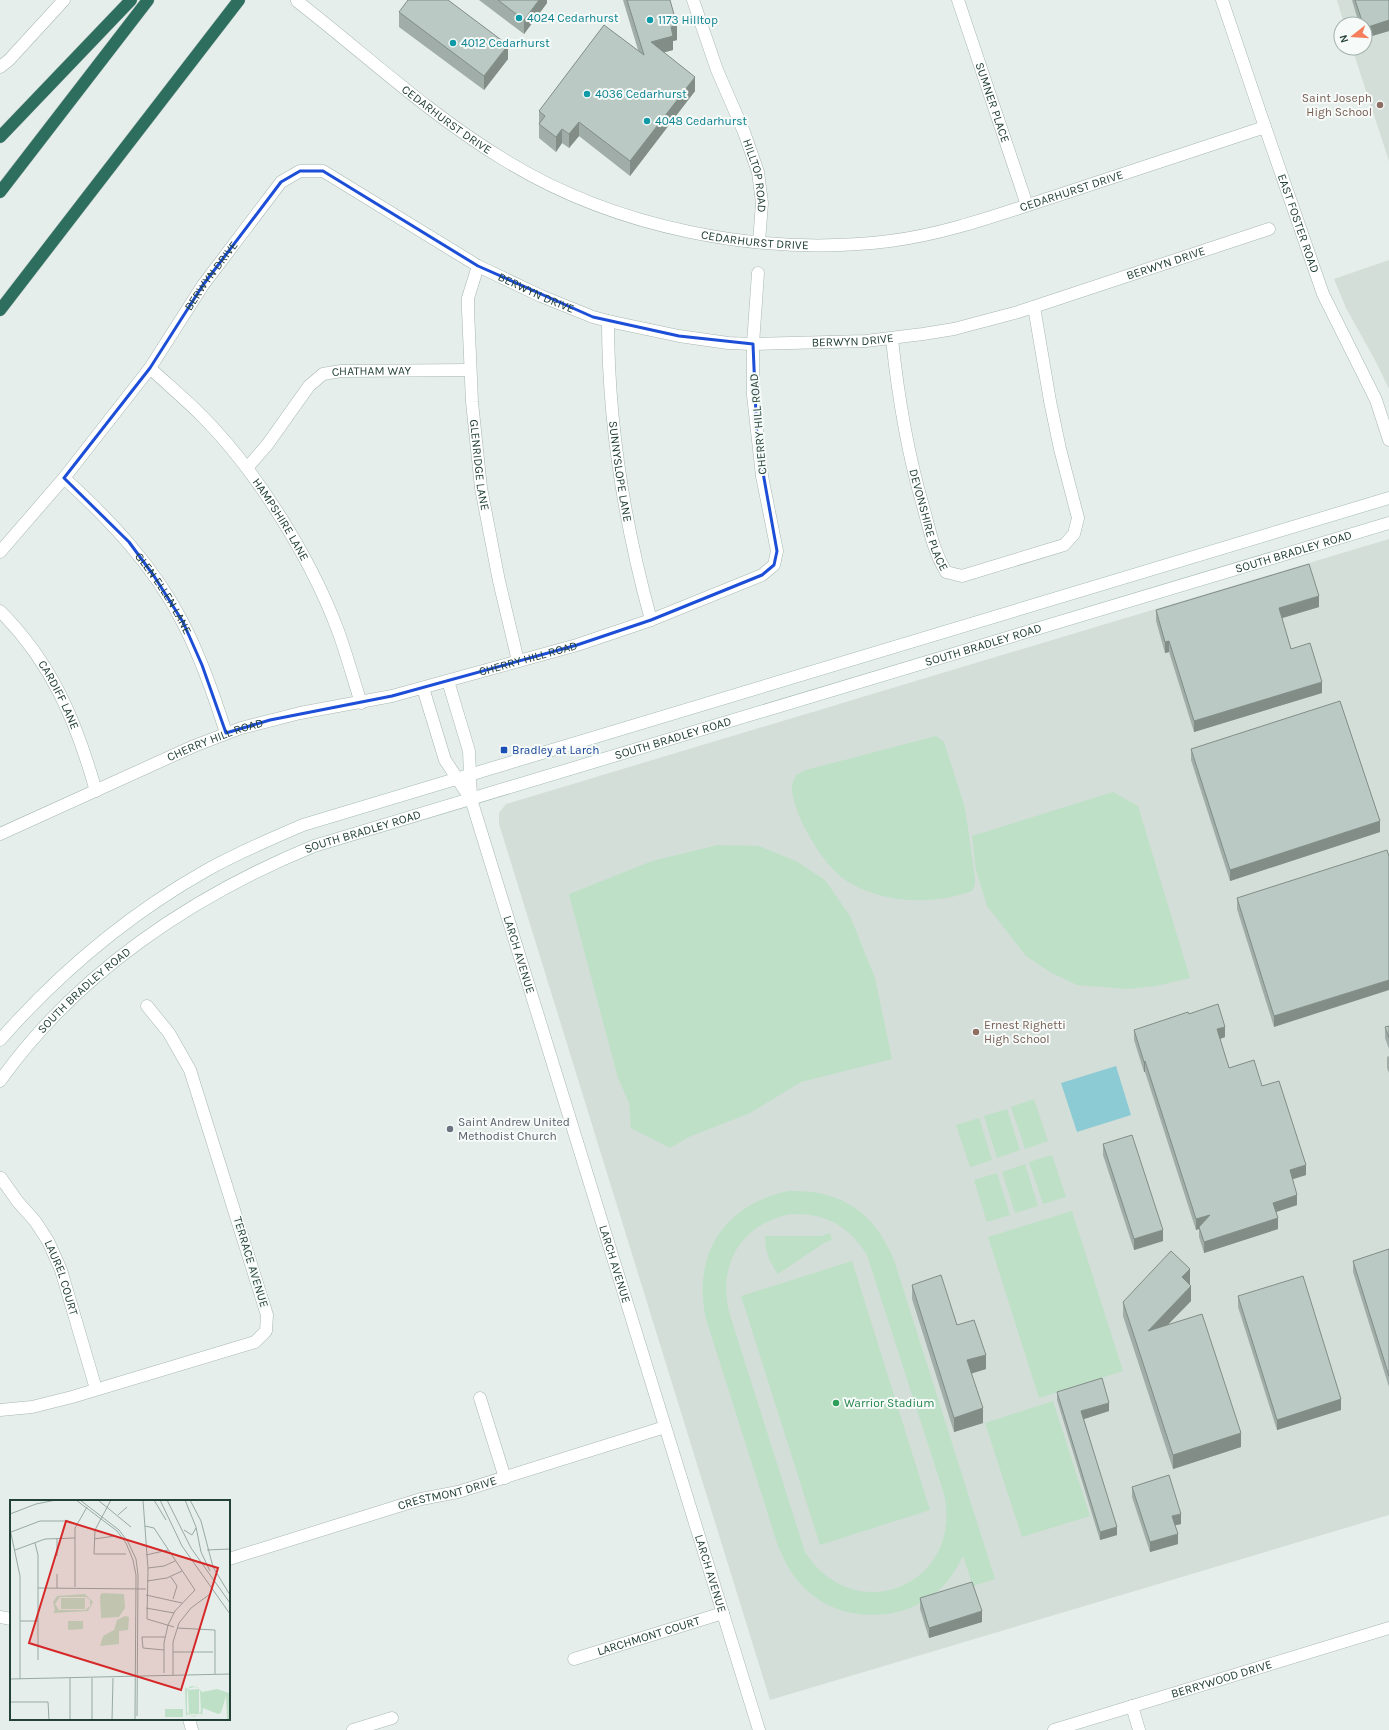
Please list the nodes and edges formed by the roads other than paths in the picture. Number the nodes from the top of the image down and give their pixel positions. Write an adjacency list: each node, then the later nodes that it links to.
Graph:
1 (64, 0): 9 (street)
2 (130, 0): 11 (highway)
3 (148, 0): 12 (highway)
4 (239, 0): 19 (highway)
5 (693, 0): 15 (street, HILLTOP ROAD)
6 (958, 0): 13 (street, SUMNER PLACE)
7 (1222, 0): 10 (street, EAST FOSTER ROAD)
8 (297, 1): 15 (street, CEDARHURST DRIVE)
9 (0, 67)
10 (1265, 127): 13 (street, CEDARHURST DRIVE); 25 (street, EAST FOSTER ROAD)
11 (0, 137)
12 (0, 192)
13 (1028, 205): 15 (street, CEDARHURST DRIVE)
14 (1269, 229): 18 (street, BERWYN DRIVE)
15 (759, 242)
16 (478, 266): 20 (street, BERWYN DRIVE); 23 (street, BERWYN DRIVE); 24 (street, GLENRIDGE LANE)
17 (758, 273): 22 (street, CHERRY HILL ROAD)
18 (1034, 307): 21 (street, BERWYN DRIVE); 21 (street, DEVONSHIRE PLACE)
19 (0, 310)
20 (608, 321): 22 (street, BERWYN DRIVE); 32 (street, SUNNYSLOPE LANE)
21 (892, 338): 22 (street, BERWYN DRIVE)
22 (753, 344): 32 (street, CHERRY HILL ROAD)
23 (150, 368): 26 (street, HAMPSHIRE LANE); 27 (street, BERWYN DRIVE)
24 (470, 370): 26 (street, CHATHAM WAY); 33 (street, GLENRIDGE LANE)
25 (1389, 440)
26 (247, 468): 36 (street, HAMPSHIRE LANE)
27 (64, 478): 30 (street, BERWYN DRIVE); 37 (street, GLEN ELLEN LANE)
28 (1389, 498): 38 (street, SOUTH BRADLEY ROAD)
29 (1389, 523): 41 (street, SOUTH BRADLEY ROAD)
30 (0, 552)
31 (0, 611): 40 (street, CARDIFF LANE)
32 (651, 620): 33 (street, CHERRY HILL ROAD)
33 (518, 661): 34 (street, CHERRY HILL ROAD)
34 (448, 681): 35 (street, CHERRY HILL ROAD); 38 (street)
35 (423, 688): 36 (street, CHERRY HILL ROAD); 39 (street)
36 (361, 703): 37 (street, CHERRY HILL ROAD)
37 (226, 733): 40 (street, CHERRY HILL ROAD)
38 (470, 775): 39 (street, SOUTH BRADLEY ROAD); 41 (street)
39 (458, 779): 41 (street); 44 (street, SOUTH BRADLEY ROAD)
40 (96, 791): 42 (street, CHERRY HILL ROAD)
41 (471, 799): 45 (street, SOUTH BRADLEY ROAD); 50 (street, LARCH AVENUE)
42 (0, 834)
43 (147, 1006): 47 (street, TERRACE AVENUE)
44 (0, 1040)
45 (0, 1081)
46 (1, 1178): 47 (street, LAUREL COURT)
47 (96, 1389): 49 (street, TERRACE AVENUE)
48 (480, 1398): 51 (street)
49 (0, 1410)
50 (665, 1427): 51 (street, CRESTMONT DRIVE); 53 (street, LARCH AVENUE)
51 (505, 1478): 52 (street, CRESTMONT DRIVE)
52 (230, 1559)
53 (723, 1613): 57 (street, LARCHMONT COURT); 63 (street, LARCH AVENUE)
54 (0, 1617): 55 (street)
55 (10, 1619)
56 (1389, 1628): 58 (street, BERRYWOOD DRIVE)
57 (574, 1659)
58 (1132, 1706): 64 (street, BERRYWOOD DRIVE); 65 (street)
59 (392, 1718): 62 (street)
60 (189, 1720): 61 (street)
61 (192, 1730)
62 (354, 1730)
63 (759, 1730)
64 (1054, 1730)
65 (1139, 1730)

